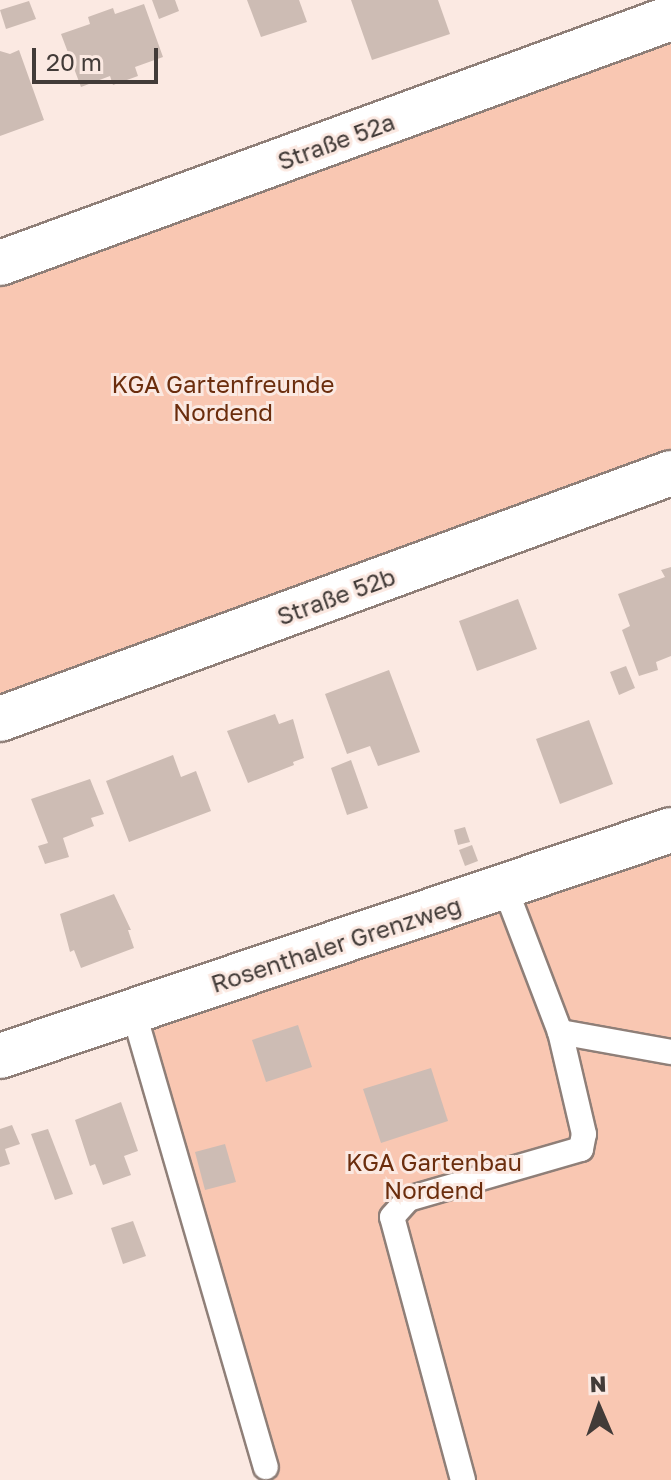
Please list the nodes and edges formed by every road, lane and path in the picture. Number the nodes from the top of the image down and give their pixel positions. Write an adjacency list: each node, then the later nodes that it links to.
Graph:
1 (671, 18): 2 (street, Straße 52a)
2 (0, 263)
3 (671, 473): 4 (street, Straße 52b)
4 (0, 719)
5 (671, 830): 6 (street, Rosenthaler Grenzweg)
6 (505, 888): 7 (street, Rosenthaler Grenzweg); 8 (lane)
7 (133, 1010): 10 (street, Rosenthaler Grenzweg); 11 (lane)
8 (560, 1032): 9 (lane); 12 (lane)
9 (671, 1052)
10 (0, 1056)
11 (266, 1467)
12 (463, 1480)

